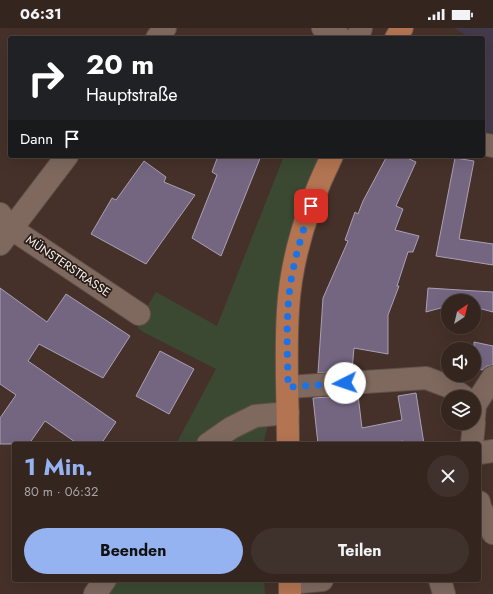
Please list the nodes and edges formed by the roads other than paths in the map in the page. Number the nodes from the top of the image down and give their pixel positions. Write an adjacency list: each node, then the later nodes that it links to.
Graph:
1 (165, 28): 3 (street)
2 (323, 28): 4 (street)
3 (159, 36)
4 (337, 36)
5 (65, 158): 7 (street)
6 (331, 158): 10 (main road)
7 (4, 229): 8 (street, MÜNSTERSTRASSE)
8 (139, 314)
9 (493, 377): 12 (street)
10 (288, 387): 11 (street); 13 (main road)
11 (453, 390)
12 (481, 395)
13 (288, 413): 15 (street); 16 (main road)
14 (472, 430): 17 (street)
15 (211, 442)
16 (288, 442)
17 (472, 442)
18 (493, 451): 19 (street)
19 (481, 454)
20 (481, 510): 21 (street)
21 (493, 533)
22 (104, 582): 26 (street)
23 (311, 582): 25 (street)
24 (441, 582): 27 (street)
25 (290, 586)
26 (95, 594)
27 (444, 594)

